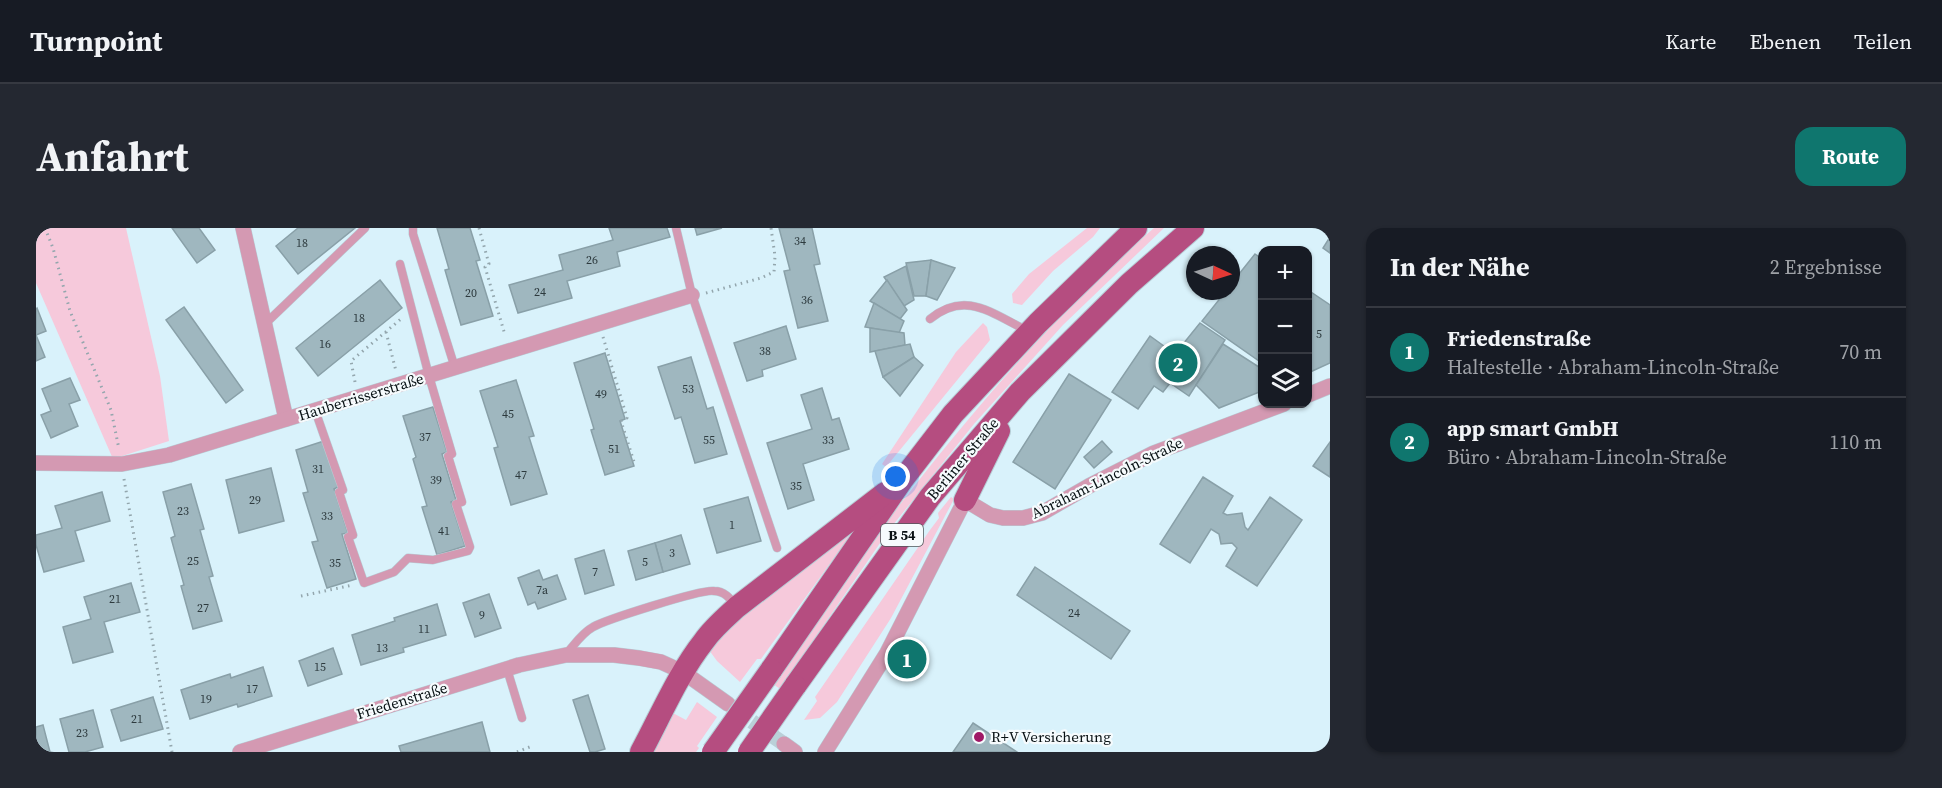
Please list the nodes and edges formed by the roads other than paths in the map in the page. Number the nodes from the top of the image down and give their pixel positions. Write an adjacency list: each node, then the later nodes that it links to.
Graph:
1 (243, 228): 12 (street)
2 (365, 228): 12 (lane)
3 (413, 228): 14 (lane)
4 (676, 228): 10 (lane)
5 (1116, 228): 8 (street)
6 (1136, 228): 8 (main road, B 54)
7 (1193, 228): 17 (main road, Berliner Straße / B 54)
8 (1111, 250): 13 (main road, B 54)
9 (400, 264): 15 (lane)
10 (692, 295): 14 (street, Hauberrisserstraße); 25 (lane)
11 (930, 319): 13 (lane)
12 (264, 324): 21 (street)
13 (1030, 332): 23 (main road, B 54)
14 (454, 368): 15 (street, Hauberrisserstraße)
15 (429, 376): 20 (street, Hauberrisserstraße); 20 (lane)
16 (1330, 386): 18 (street)
17 (1020, 392): 24 (main road); 35 (main road, Berliner Straße / B 54, bridge)
18 (1312, 393)
19 (1273, 408): 24 (street, Abraham-Lincoln-Straße)
20 (315, 410): 21 (street, Hauberrisserstraße)
21 (286, 419): 22 (street, Hauberrisserstraße)
22 (36, 463)
23 (903, 479): 26 (main road); 34 (main road, B 54, bridge)
24 (965, 500): 36 (street)
25 (777, 548)
26 (737, 607): 27 (lane); 29 (main road)
27 (566, 655): 28 (street, Friedenstraße); 29 (street, Friedenstraße)
28 (507, 669): 31 (lane); 32 (street, Friedenstraße)
29 (683, 672): 30 (street, Friedenstraße); 33 (main road)
30 (728, 704)
31 (522, 718)
32 (240, 752)
33 (641, 752)
34 (713, 752)
35 (749, 752)
36 (825, 752)

